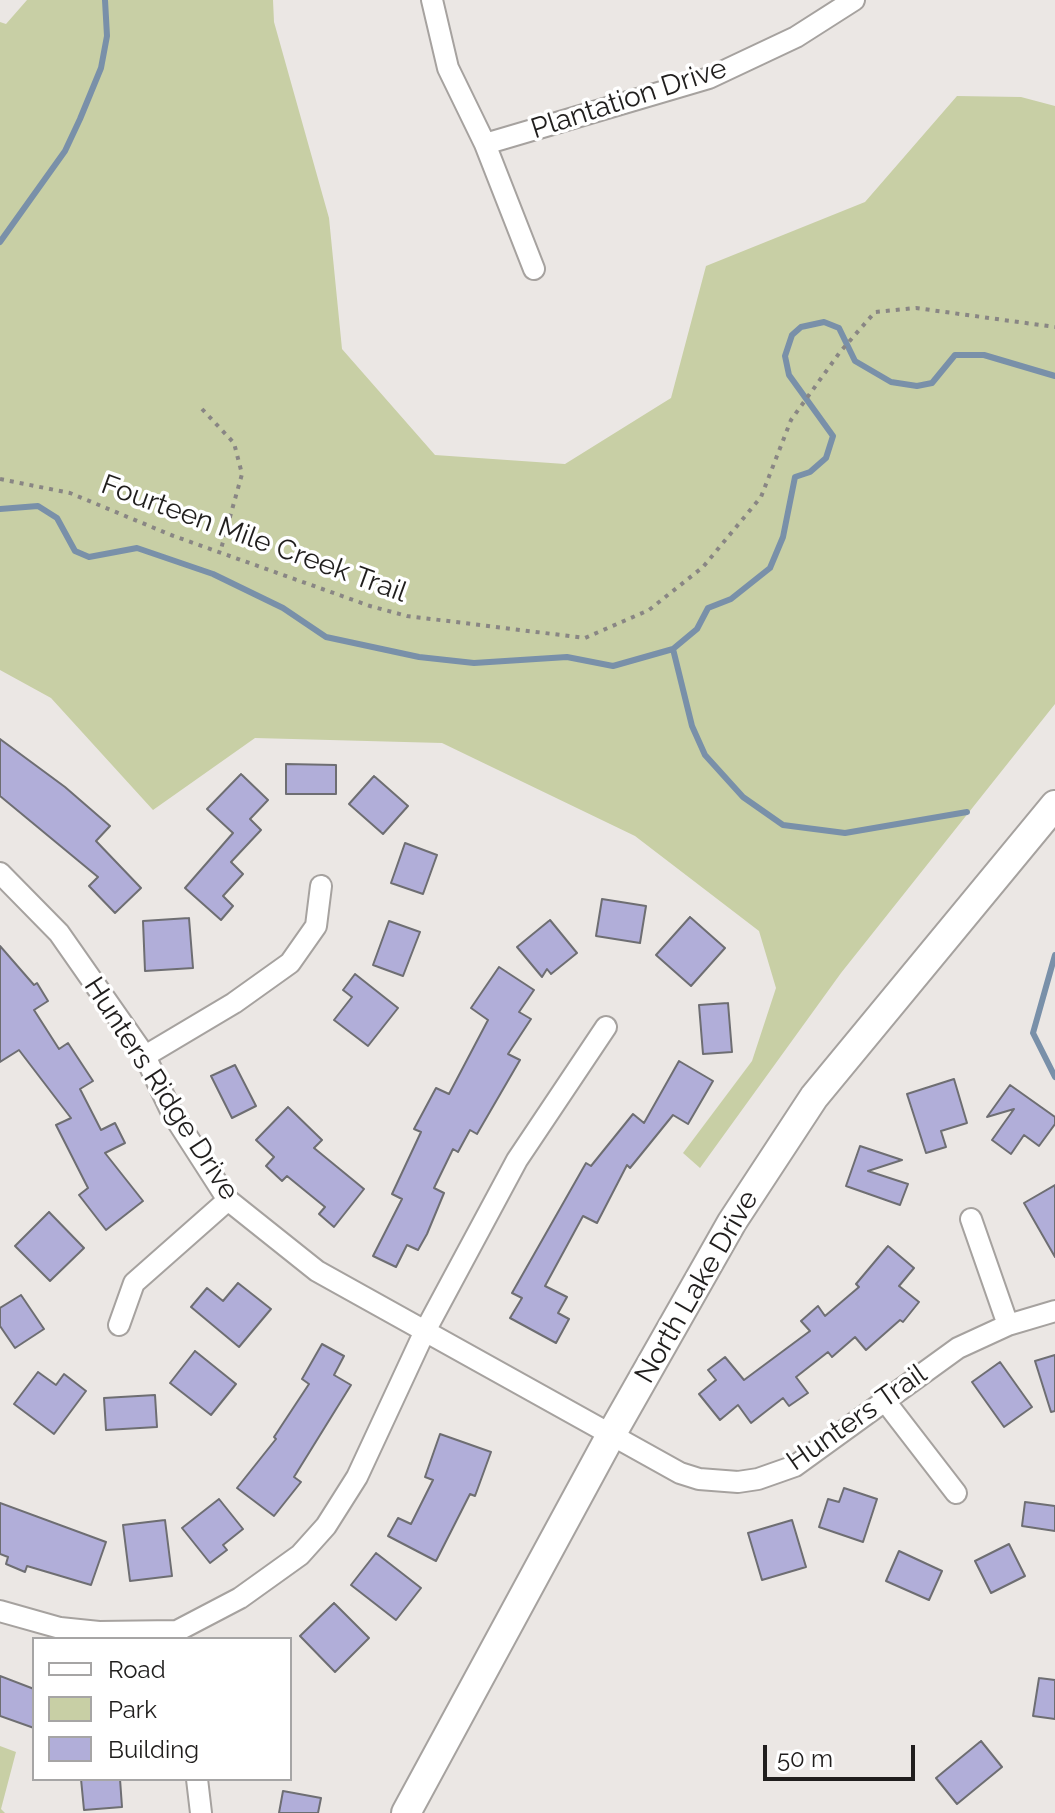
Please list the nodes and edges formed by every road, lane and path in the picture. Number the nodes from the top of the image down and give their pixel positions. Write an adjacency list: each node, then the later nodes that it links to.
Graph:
1 (432, 0): 3 (street)
2 (854, 0): 3 (street, Plantation Drive)
3 (485, 144): 4 (street)
4 (534, 269)
5 (1055, 327): 8 (path, Fourteen Mile Creek Trail)
6 (202, 409): 8 (path)
7 (0, 479): 8 (path, Fourteen Mile Creek Trail)
8 (221, 549)
9 (1055, 805): 21 (main road, North Lake Drive)
10 (0, 873): 13 (street, Hunters Ridge Drive)
11 (321, 886): 13 (street)
12 (606, 1027): 19 (street)
13 (145, 1056): 14 (street, Hunters Ridge Drive)
14 (228, 1200): 17 (street); 19 (street, Hunters Ridge Drive)
15 (971, 1219): 18 (street)
16 (1055, 1311): 18 (street, Hunters Trail)
17 (119, 1325)
18 (1008, 1325): 20 (street, Hunters Trail)
19 (424, 1333): 21 (street, Hunters Ridge Drive); 24 (street)
20 (885, 1401): 21 (street, Hunters Trail); 22 (street)
21 (611, 1435): 27 (main road, North Lake Drive)
22 (956, 1493)
23 (0, 1611): 24 (street)
24 (178, 1635)
25 (197, 1781): 26 (street)
26 (201, 1813)
27 (406, 1813)

